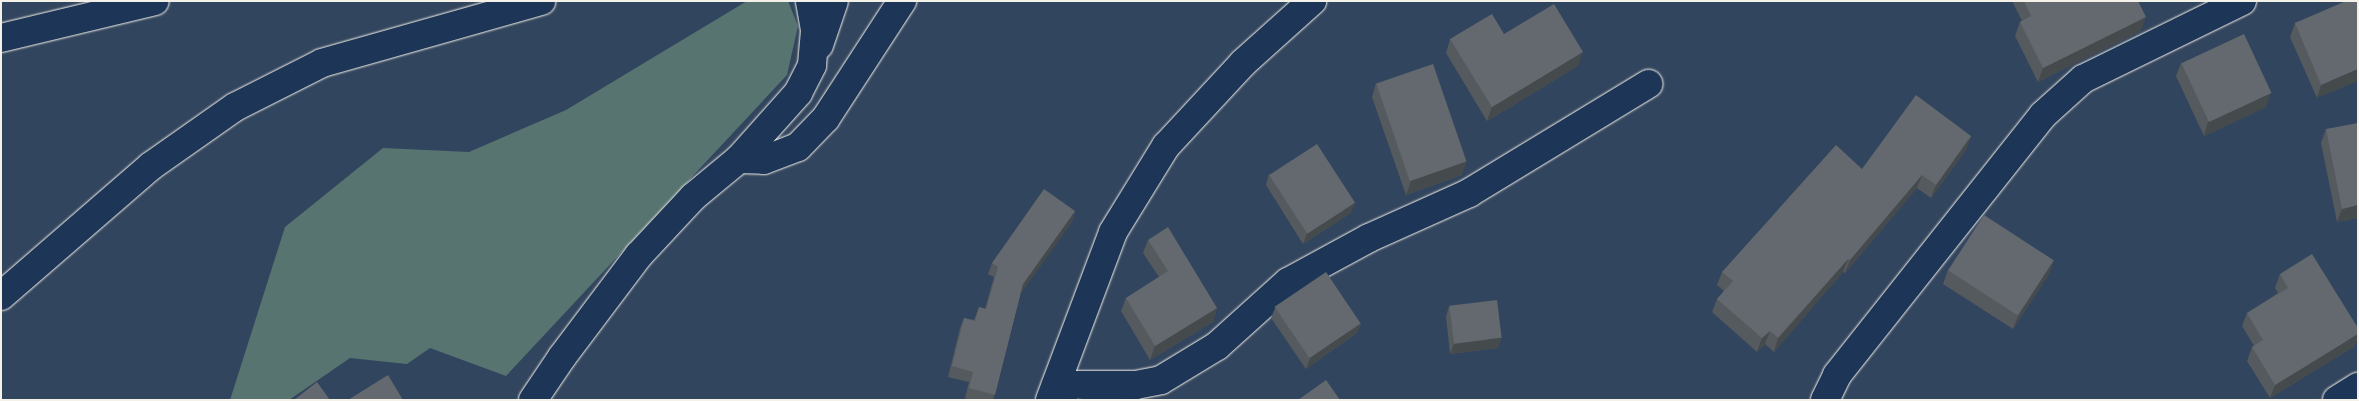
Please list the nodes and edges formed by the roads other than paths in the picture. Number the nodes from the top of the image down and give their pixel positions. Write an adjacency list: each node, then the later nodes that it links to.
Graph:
1 (155, 1): 8 (street)
2 (542, 1): 12 (street)
3 (810, 1): 9 (street)
4 (834, 1): 9 (street)
5 (902, 1): 11 (street)
6 (1312, 1): 14 (street)
7 (2242, 1): 16 (street)
8 (1, 38)
9 (812, 65): 11 (street)
10 (1648, 84): 14 (street)
11 (739, 159): 15 (street)
12 (1, 296)
13 (2358, 387): 17 (street)
14 (1053, 392)
15 (533, 400)
16 (1825, 400)
17 (2337, 400)

